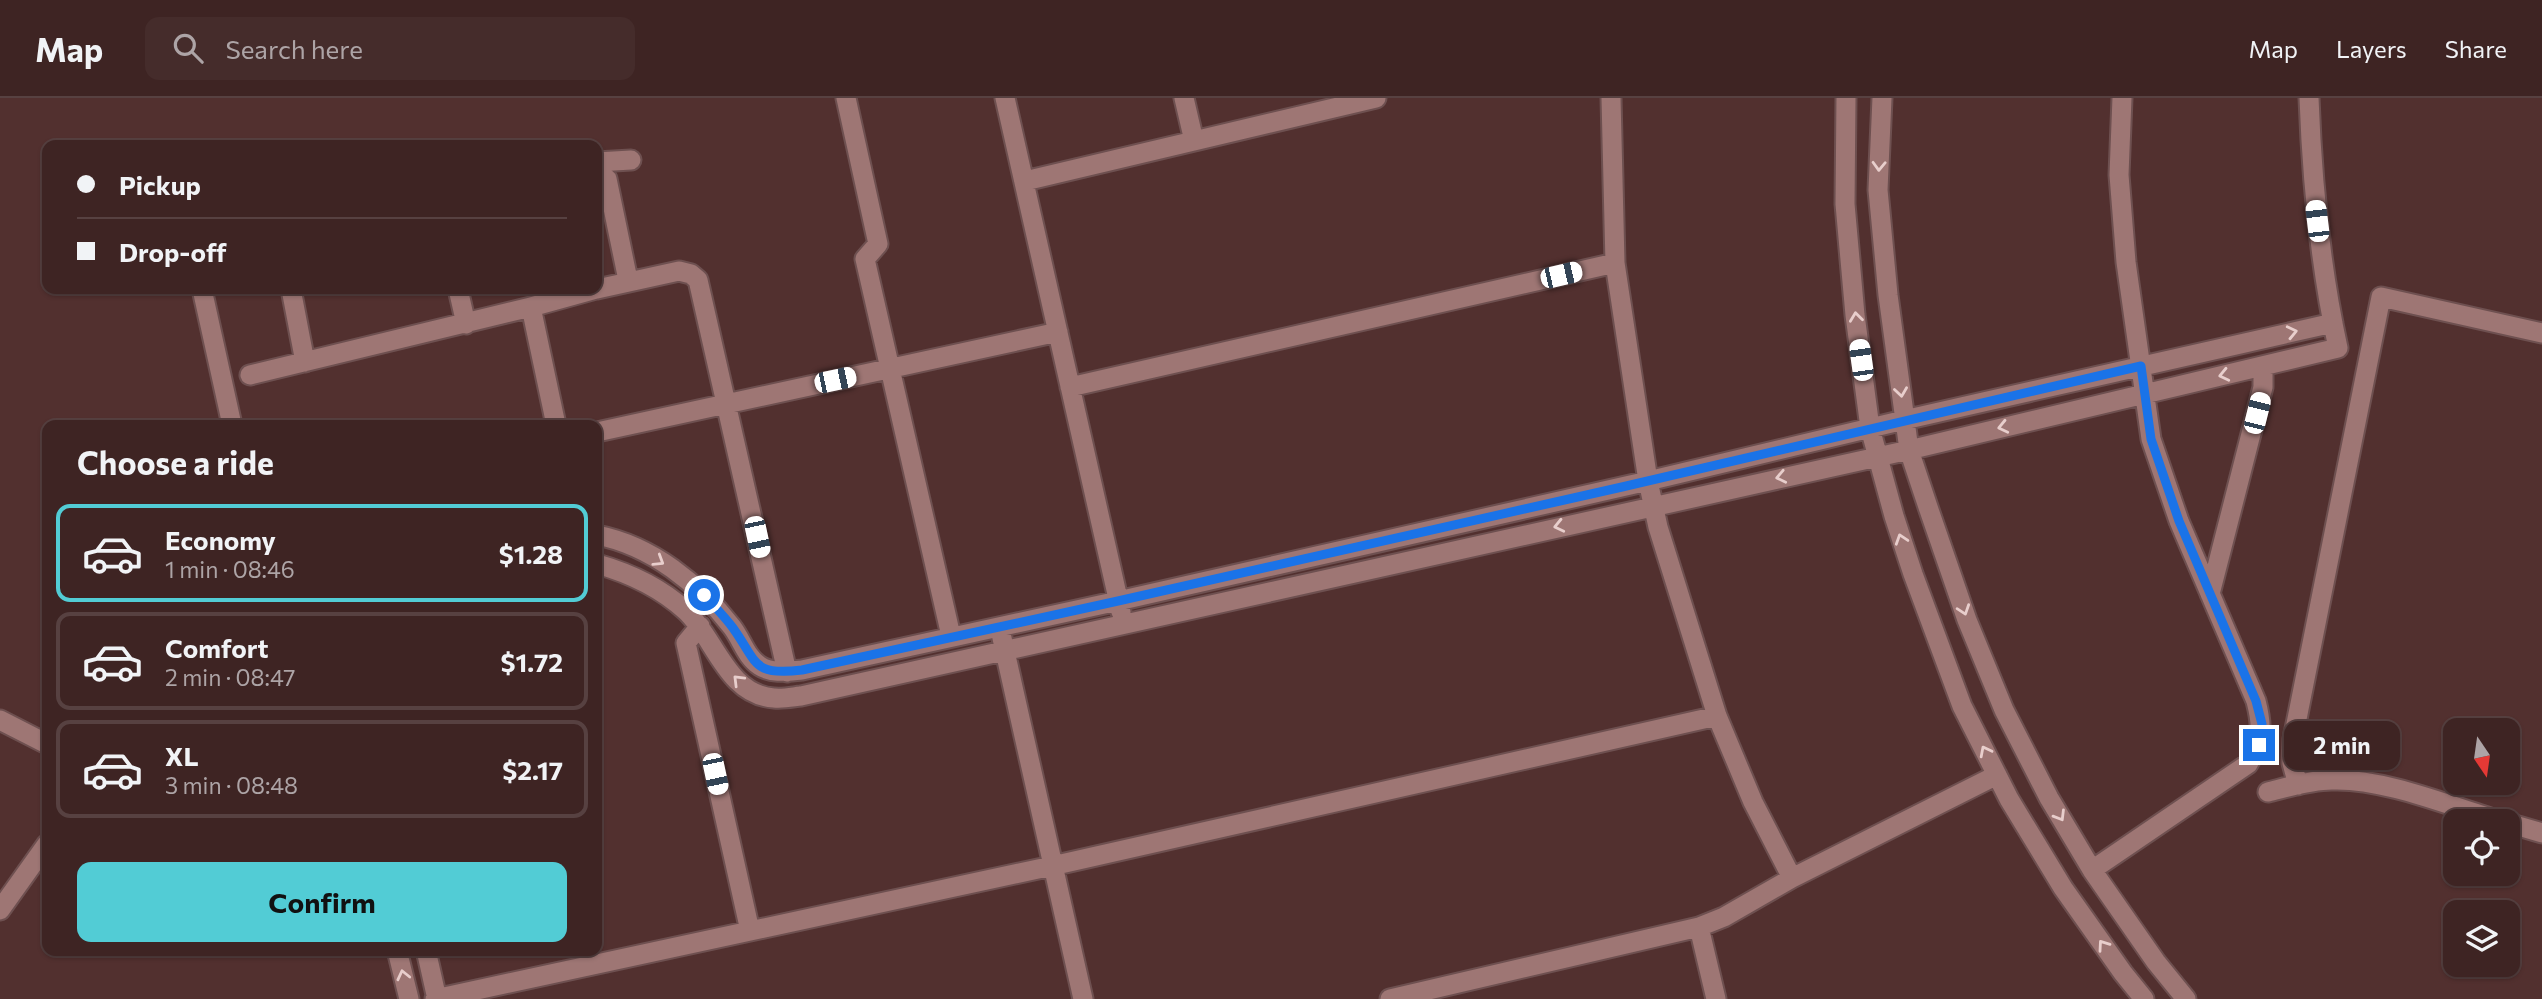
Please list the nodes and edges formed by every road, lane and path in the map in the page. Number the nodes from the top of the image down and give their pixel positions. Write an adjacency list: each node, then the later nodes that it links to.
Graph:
1 (846, 98): 29 (street)
2 (1005, 98): 13 (street)
3 (1184, 98): 10 (street)
4 (1376, 98): 10 (street)
5 (1611, 98): 14 (street)
6 (1846, 98): 37 (street, one-way to 6)
7 (1882, 98): 36 (street, one-way to 36)
8 (2122, 98): 27 (street)
9 (2309, 98): 22 (street)
10 (1194, 141): 13 (street)
11 (631, 160): 12 (street)
12 (602, 171): 15 (street)
13 (1025, 181): 24 (street)
14 (1615, 263): 31 (street); 41 (street)
15 (628, 280): 16 (street); 33 (street)
16 (602, 287)
17 (203, 294): 34 (street)
18 (291, 294): 26 (street)
19 (459, 294): 23 (street)
20 (578, 294): 21 (street)
21 (531, 307): 23 (street); 35 (street)
22 (2333, 323): 27 (street, one-way to 22); 28 (street)
23 (466, 324): 26 (street)
24 (1058, 332): 29 (street); 31 (street)
25 (2542, 333): 57 (street)
26 (305, 362): 30 (street)
27 (2141, 366): 32 (street); 36 (street)
28 (2263, 366): 32 (street, one-way to 32); 45 (street)
29 (890, 368): 33 (street); 50 (street)
30 (250, 376)
31 (1070, 387): 46 (street)
32 (2144, 394): 39 (street, one-way to 39); 45 (street)
33 (727, 403): 38 (street); 52 (street)
34 (231, 420)
35 (555, 420)
36 (1904, 420): 37 (street); 39 (street)
37 (1870, 428): 40 (street); 41 (street)
38 (602, 431)
39 (1909, 450): 40 (street); 64 (street, one-way to 64)
40 (1877, 456): 42 (street, one-way to 42); 56 (street, one-way to 40)
41 (1648, 481): 42 (street); 46 (street)
42 (1654, 505): 47 (street, one-way to 47); 53 (street)
43 (602, 536): 52 (street, one-way to 52)
44 (602, 566): 48 (street)
45 (2210, 594): 64 (street)
46 (1118, 601): 47 (street); 49 (street)
47 (1125, 624): 51 (street)
48 (700, 626): 51 (street, one-way to 48); 68 (street)
49 (1000, 626): 50 (street); 51 (street)
50 (951, 636): 52 (street)
51 (1005, 650): 63 (street)
52 (787, 672)
53 (1717, 716): 63 (street); 65 (street)
54 (0, 720): 55 (street)
55 (42, 741)
56 (1997, 775): 65 (street); 76 (street, one-way to 56)
57 (2298, 785): 58 (street); 59 (street)
58 (2268, 792)
59 (2460, 809)
60 (2520, 827): 61 (street)
61 (2542, 833)
62 (42, 851): 66 (street)
63 (1052, 866): 68 (street); 73 (street)
64 (2092, 870): 77 (street)
65 (1792, 878): 67 (street)
66 (0, 910)
67 (1699, 926): 74 (street); 75 (street)
68 (750, 931): 72 (street)
69 (398, 956): 71 (street, one-way to 69)
70 (427, 956): 72 (street)
71 (409, 999)
72 (436, 999)
73 (1083, 999)
74 (1390, 999)
75 (1716, 999)
76 (2144, 999)
77 (2186, 999)

